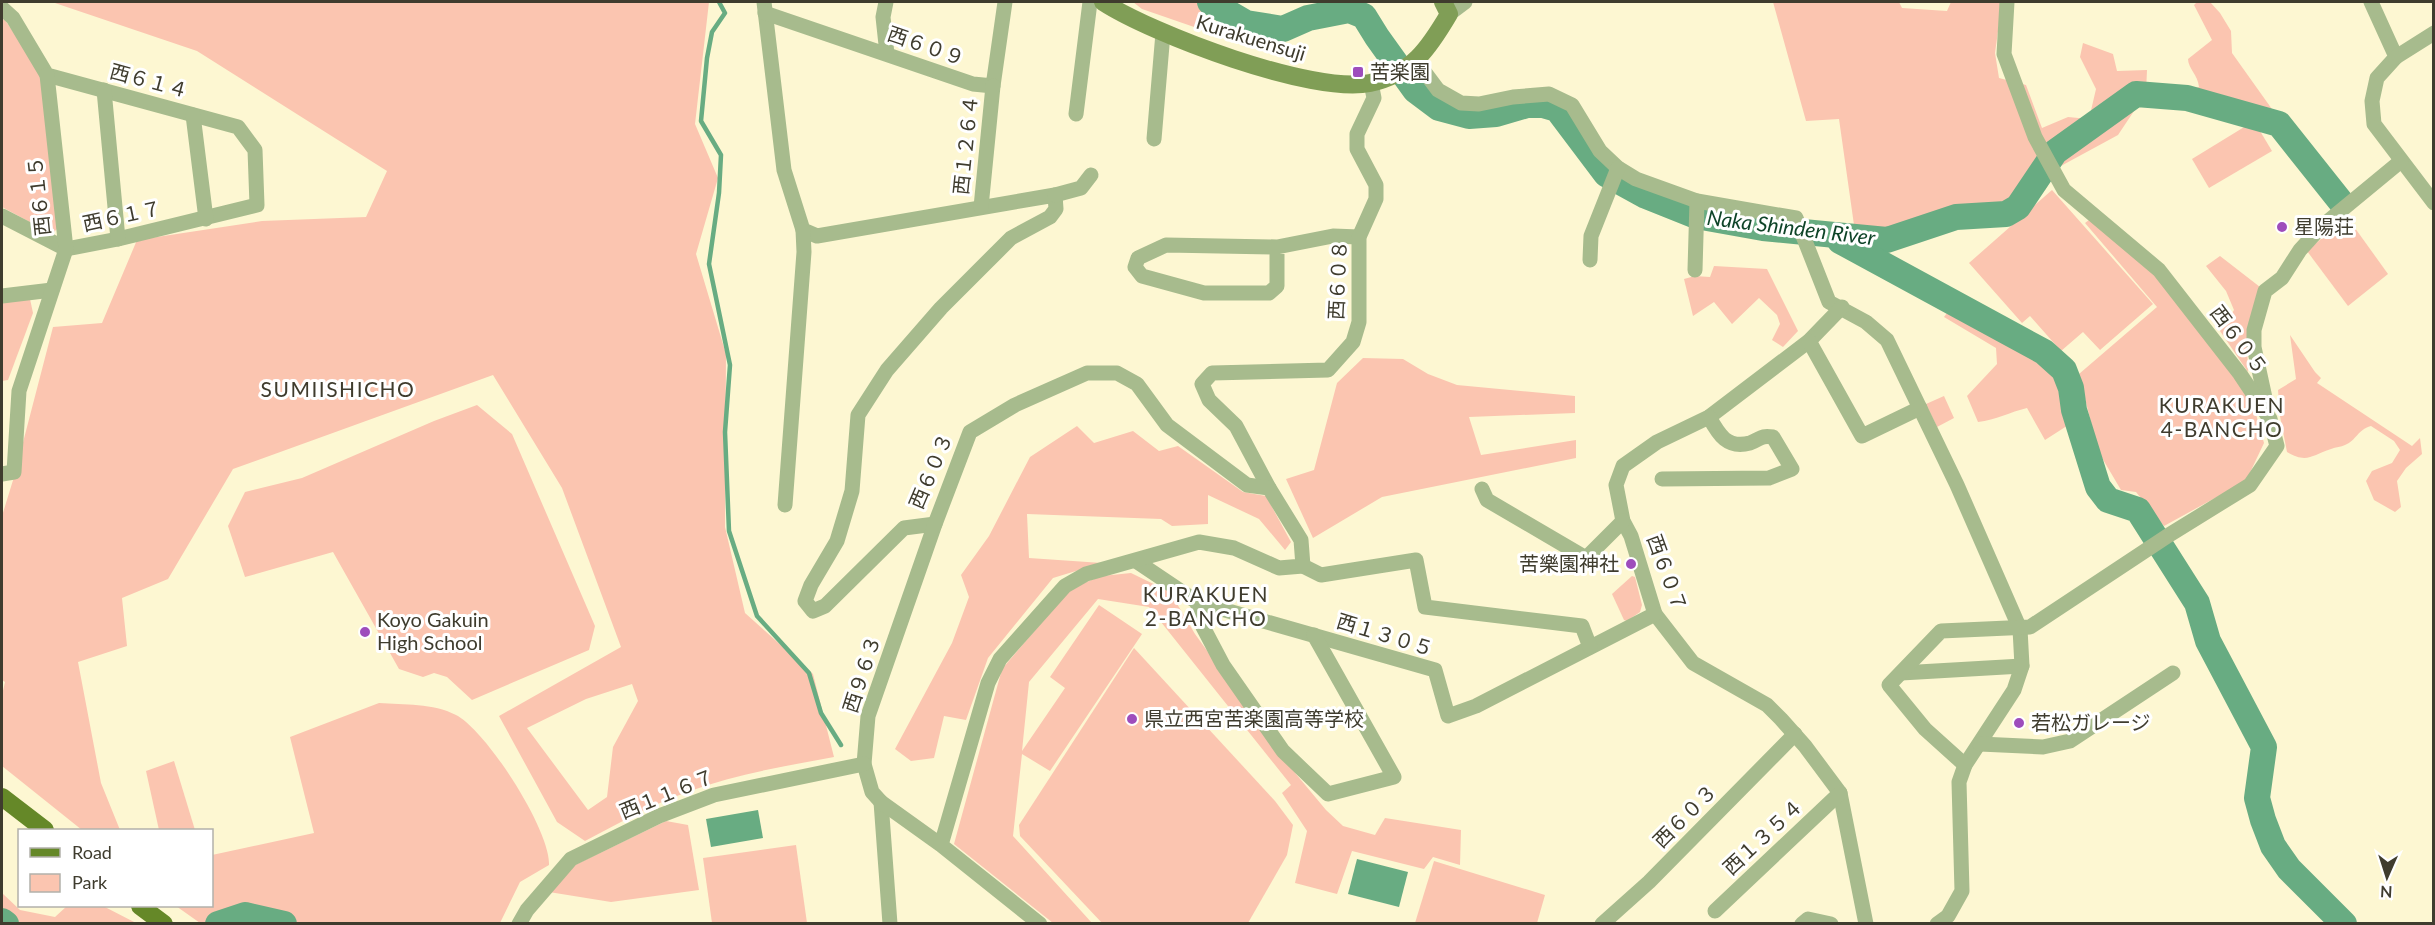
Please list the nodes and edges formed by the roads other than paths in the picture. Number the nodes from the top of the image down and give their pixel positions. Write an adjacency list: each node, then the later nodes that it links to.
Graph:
1 (886, 2): 13 (street)
2 (1005, 2): 18 (street)
3 (1090, 2): 20 (street)
4 (1103, 2): 11 (street, Kurakuensuji)
5 (1466, 2): 9 (street)
6 (2007, 2): 46 (street, 西６０５)
7 (2371, 2): 14 (street)
8 (764, 7): 13 (street, 西６０９); 33 (street)
9 (1446, 8): 15 (street)
10 (2, 9): 16 (street)
11 (1163, 33): 17 (street, Kurakuensuji); 22 (street)
12 (2433, 33): 14 (street)
13 (887, 54): 18 (street, 西６０９)
14 (2396, 57): 23 (street)
15 (1406, 67): 17 (street, Kurakuensuji); 25 (street)
16 (47, 75): 19 (street, 西６１４); 37 (street, 西６１５)
17 (1371, 83): 34 (street, 西６０８)
18 (993, 86): 29 (street, 西１２６４)
19 (104, 90): 21 (street, 西６１４); 35 (street)
20 (1076, 114)
21 (193, 115): 28 (street, 西６１４); 32 (street)
22 (1154, 139)
23 (2401, 161): 27 (street); 46 (street)
24 (1091, 175): 26 (street)
25 (1615, 176): 30 (street); 38 (street)
26 (1054, 195): 29 (street); 53 (street, 西６０３)
27 (2433, 203)
28 (257, 206): 32 (street, 西６１７)
29 (981, 207): 33 (street)
30 (1696, 210): 39 (street); 42 (street)
31 (2, 216): 37 (street, 西６１７)
32 (206, 219): 35 (street, 西６１７)
33 (803, 230): 51 (street)
34 (1359, 237): 36 (street); 49 (street, 西６０８)
35 (118, 239): 37 (street, 西６１７)
36 (1277, 247): 36 (street)
37 (66, 249): 40 (street, 西６１５)
38 (1590, 260)
39 (1695, 270)
40 (52, 290): 41 (street); 47 (street, 西６１５)
41 (2, 296)
42 (1842, 307): 43 (street, 西６０７); 44 (street)
43 (1809, 341): 44 (street); 45 (street, 西６０７)
44 (1920, 408): 58 (street)
45 (1709, 417): 48 (street); 52 (street, 西６０７)
46 (2270, 419): 58 (street, 西６０５)
47 (2, 474)
48 (1662, 479)
49 (1269, 488): 53 (street, 西６０３); 55 (street)
50 (1482, 489): 52 (street)
51 (785, 505)
52 (1623, 521): 57 (street, 西６０７)
53 (935, 524): 66 (street, 西９６３)
54 (1136, 561): 55 (street); 56 (street, 西１３０５); 72 (street)
55 (1304, 566): 60 (street)
56 (1197, 602): 59 (street, 西１３０５); 59 (street)
57 (1655, 614): 60 (street, 西１３０５); 64 (street, 西６０７)
58 (2020, 628): 61 (street); 63 (street)
59 (1314, 635): 60 (street, 西１３０５)
60 (1590, 647)
61 (2022, 666): 63 (street); 65 (street)
62 (2173, 673): 65 (street)
63 (1901, 674): 67 (street)
64 (1794, 734): 68 (street, 西６０７); 79 (street, 西６０３)
65 (1980, 744): 67 (street)
66 (864, 764): 70 (street, 西９６３); 76 (street, 西１１６７)
67 (1965, 765): 83 (street)
68 (1840, 793): 74 (street, 西１３５４); 82 (street, 西６０７)
69 (2, 796): 71 (main road)
70 (881, 802): 72 (street, 西９６３); 77 (street)
71 (43, 829)
72 (940, 845): 78 (street)
73 (142, 907): 75 (main road)
74 (1715, 911)
75 (164, 924)
76 (519, 924)
77 (890, 924)
78 (1040, 924)
79 (1602, 924)
80 (1802, 924): 81 (street)
81 (1831, 924)
82 (1866, 924)
83 (1937, 924)

